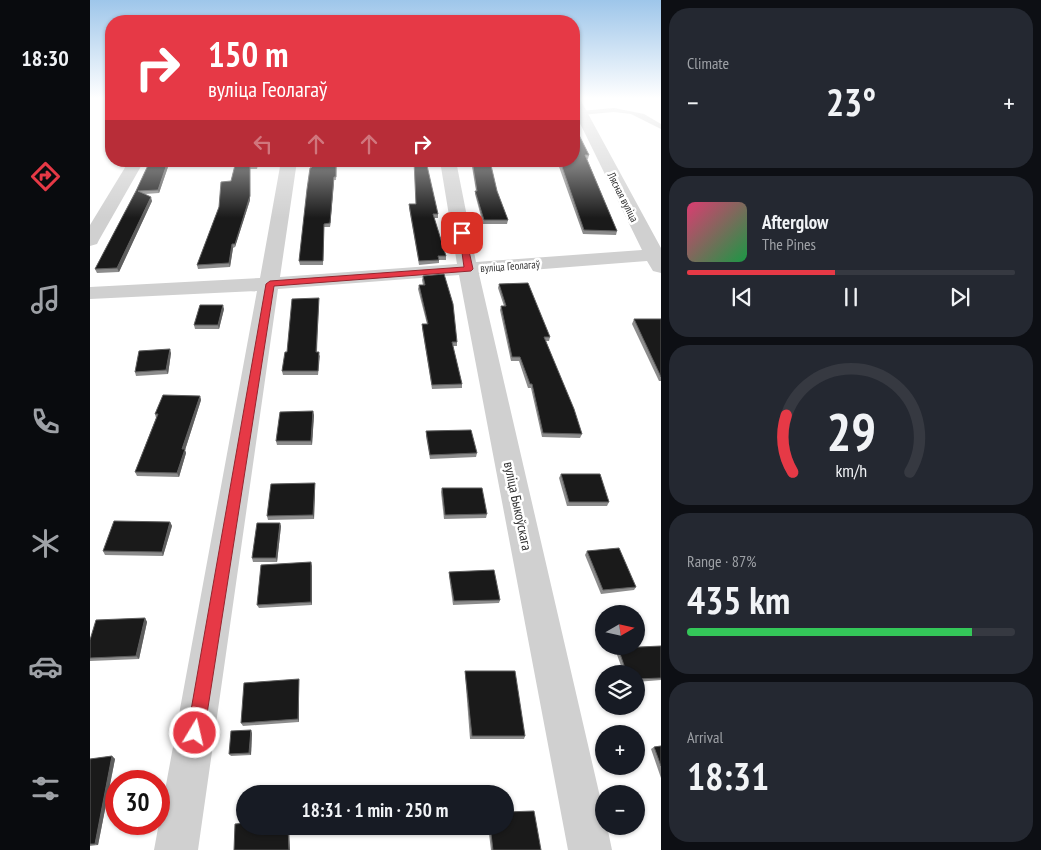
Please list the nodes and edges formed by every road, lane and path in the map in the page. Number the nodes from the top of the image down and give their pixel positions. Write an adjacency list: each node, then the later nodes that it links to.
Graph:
1 (595, 139): 6 (street, Лясная вуліца)
2 (133, 167): 5 (street)
3 (288, 167): 8 (street)
4 (449, 167): 7 (street, вуліца Быкоўскага)
5 (90, 240)
6 (658, 259): 7 (street, вуліца Геолагаў)
7 (468, 269): 8 (street, вуліца Геолагаў); 11 (street, вуліца Быкоўскага)
8 (270, 284): 9 (street, вуліца Геолагаў); 10 (street)
9 (90, 293)
10 (176, 850)
11 (590, 850)

